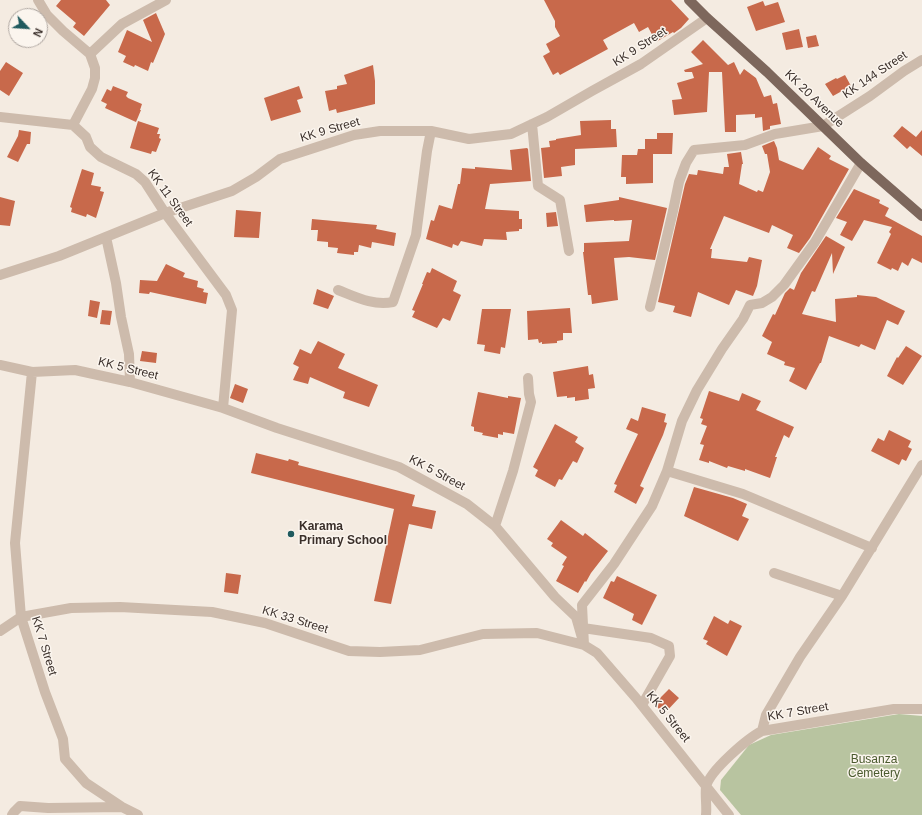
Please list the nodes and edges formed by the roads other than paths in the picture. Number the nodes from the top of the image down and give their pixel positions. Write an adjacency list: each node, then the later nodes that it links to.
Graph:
1 (38, 0): 5 (street)
2 (166, 0): 5 (street)
3 (689, 0): 4 (main road, KK 20 Avenue)
4 (706, 18): 8 (street, KK 9 Street); 10 (main road, KK 20 Avenue)
5 (90, 54): 9 (street)
6 (922, 60): 10 (street, KK 144 Street)
7 (0, 117): 9 (street)
8 (532, 124): 11 (street, KK 9 Street); 16 (street)
9 (73, 126): 13 (street, KK 11 Street)
10 (823, 126): 12 (main road, KK 20 Avenue); 19 (street)
11 (431, 132): 13 (street, KK 9 Street); 18 (street)
12 (861, 163): 14 (main road, KK 20 Avenue); 26 (street)
13 (165, 213): 15 (street, KK 9 Street); 24 (street, KK 11 Street)
14 (922, 216)
15 (106, 237): 17 (street, KK 9 Street); 23 (street)
16 (568, 251)
17 (0, 275)
18 (338, 290)
19 (650, 307)
20 (0, 365): 21 (street, KK 5 Street)
21 (32, 372): 23 (street, KK 5 Street); 31 (street, KK 7 Street)
22 (528, 378): 27 (street)
23 (130, 382): 24 (street, KK 5 Street)
24 (223, 408): 27 (street, KK 5 Street)
25 (922, 465): 28 (street)
26 (666, 471): 28 (street); 32 (street)
27 (495, 526): 34 (street, KK 5 Street)
28 (872, 548): 30 (street)
29 (774, 573): 30 (street)
30 (842, 596): 37 (street)
31 (21, 617): 33 (street, KK 33 Street); 34 (street, KK 33 Street); 39 (street, KK 7 Street)
32 (583, 628): 34 (street); 35 (street)
33 (0, 631)
34 (584, 644): 35 (street, KK 5 Street)
35 (642, 705): 38 (street, KK 5 Street)
36 (922, 709): 37 (street, KK 7 Street)
37 (762, 731): 38 (street, KK 7 Street)
38 (706, 786): 42 (street); 43 (street, KK 5 Street)
39 (122, 807): 40 (street); 41 (street, KK 7 Street)
40 (12, 815)
41 (138, 815)
42 (706, 815)
43 (729, 815)

